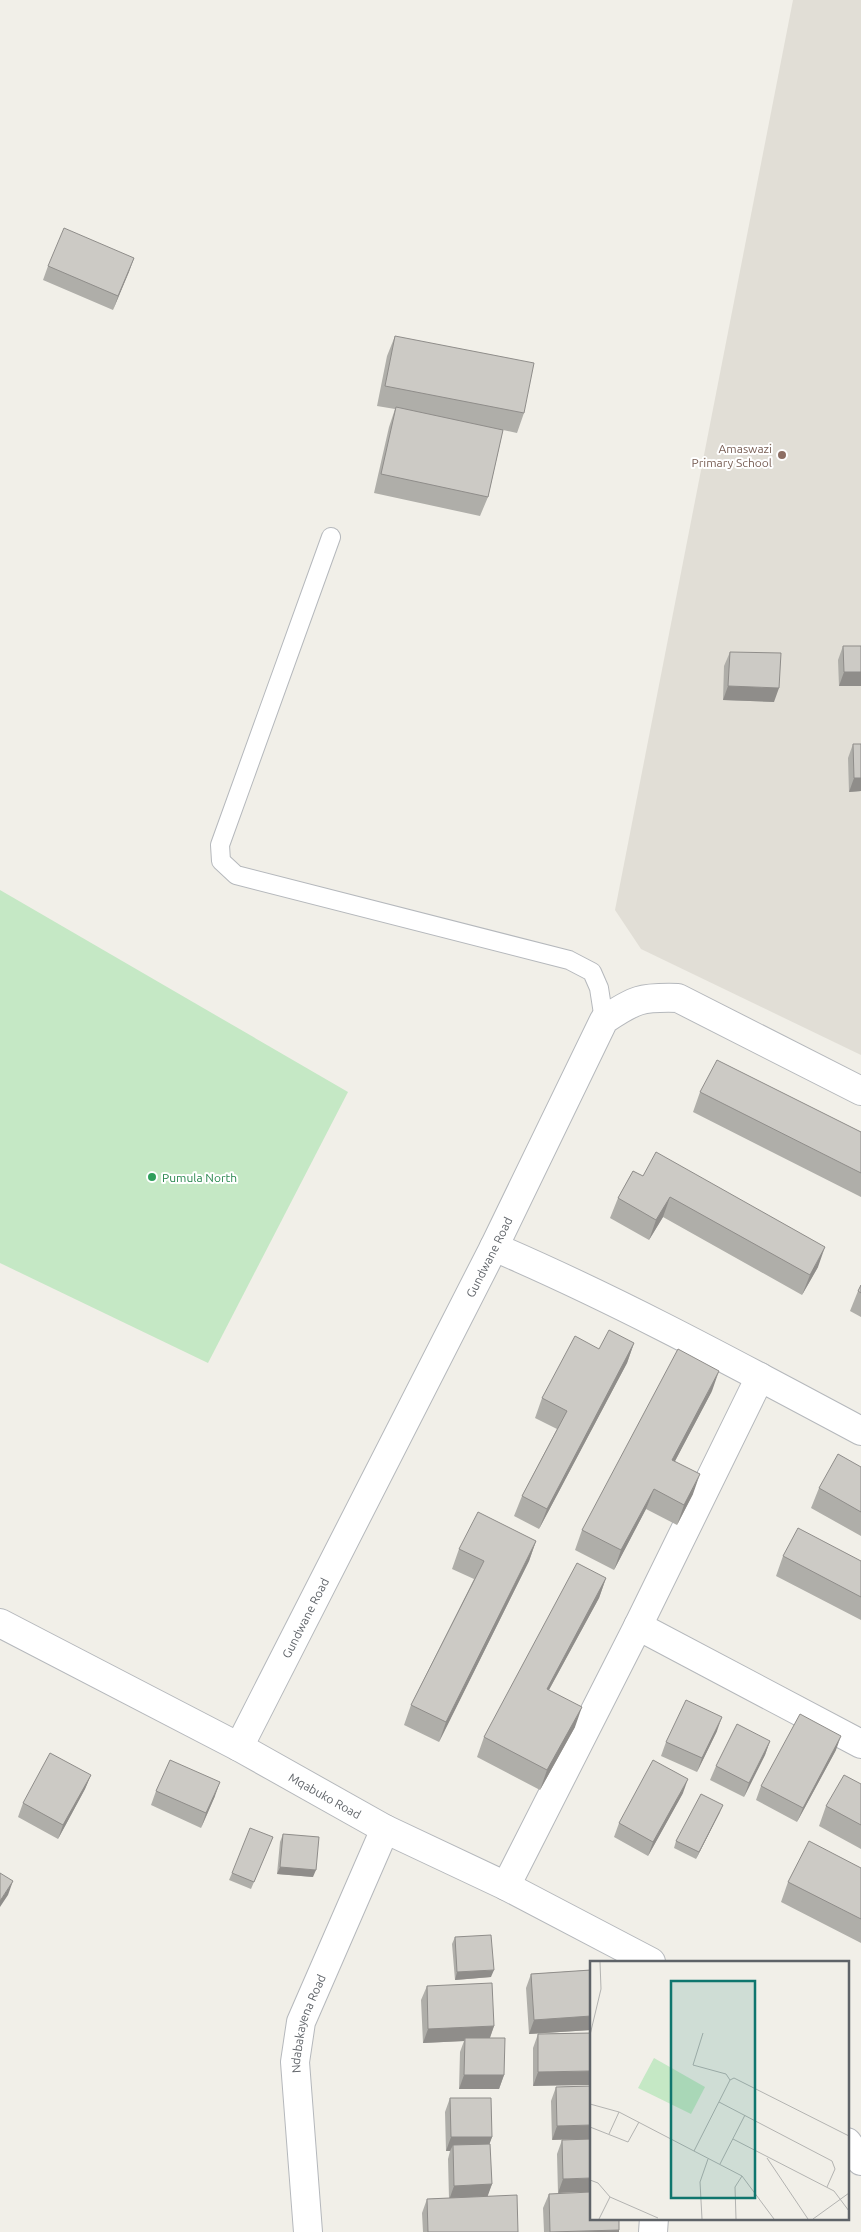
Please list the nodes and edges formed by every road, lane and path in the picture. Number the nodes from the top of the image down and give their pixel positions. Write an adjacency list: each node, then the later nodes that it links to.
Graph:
1 (331, 537): 2 (lane)
2 (604, 1020): 3 (street); 4 (street, Gundwane Road)
3 (861, 1091)
4 (494, 1247): 5 (street); 10 (street, Gundwane Road)
5 (760, 1377): 6 (street); 8 (street)
6 (861, 1431)
7 (0, 1623): 10 (street, Mqabuko Road)
8 (638, 1626): 9 (street); 12 (street)
9 (861, 1744)
10 (239, 1747): 11 (street, Mqabuko Road)
11 (385, 1829): 12 (street, Mqabuko Road); 16 (street, Ndabakayena Road)
12 (506, 1886): 13 (street, Mqabuko Road)
13 (650, 1961)
14 (848, 2143): 15 (street)
15 (861, 2161)
16 (308, 2232)

